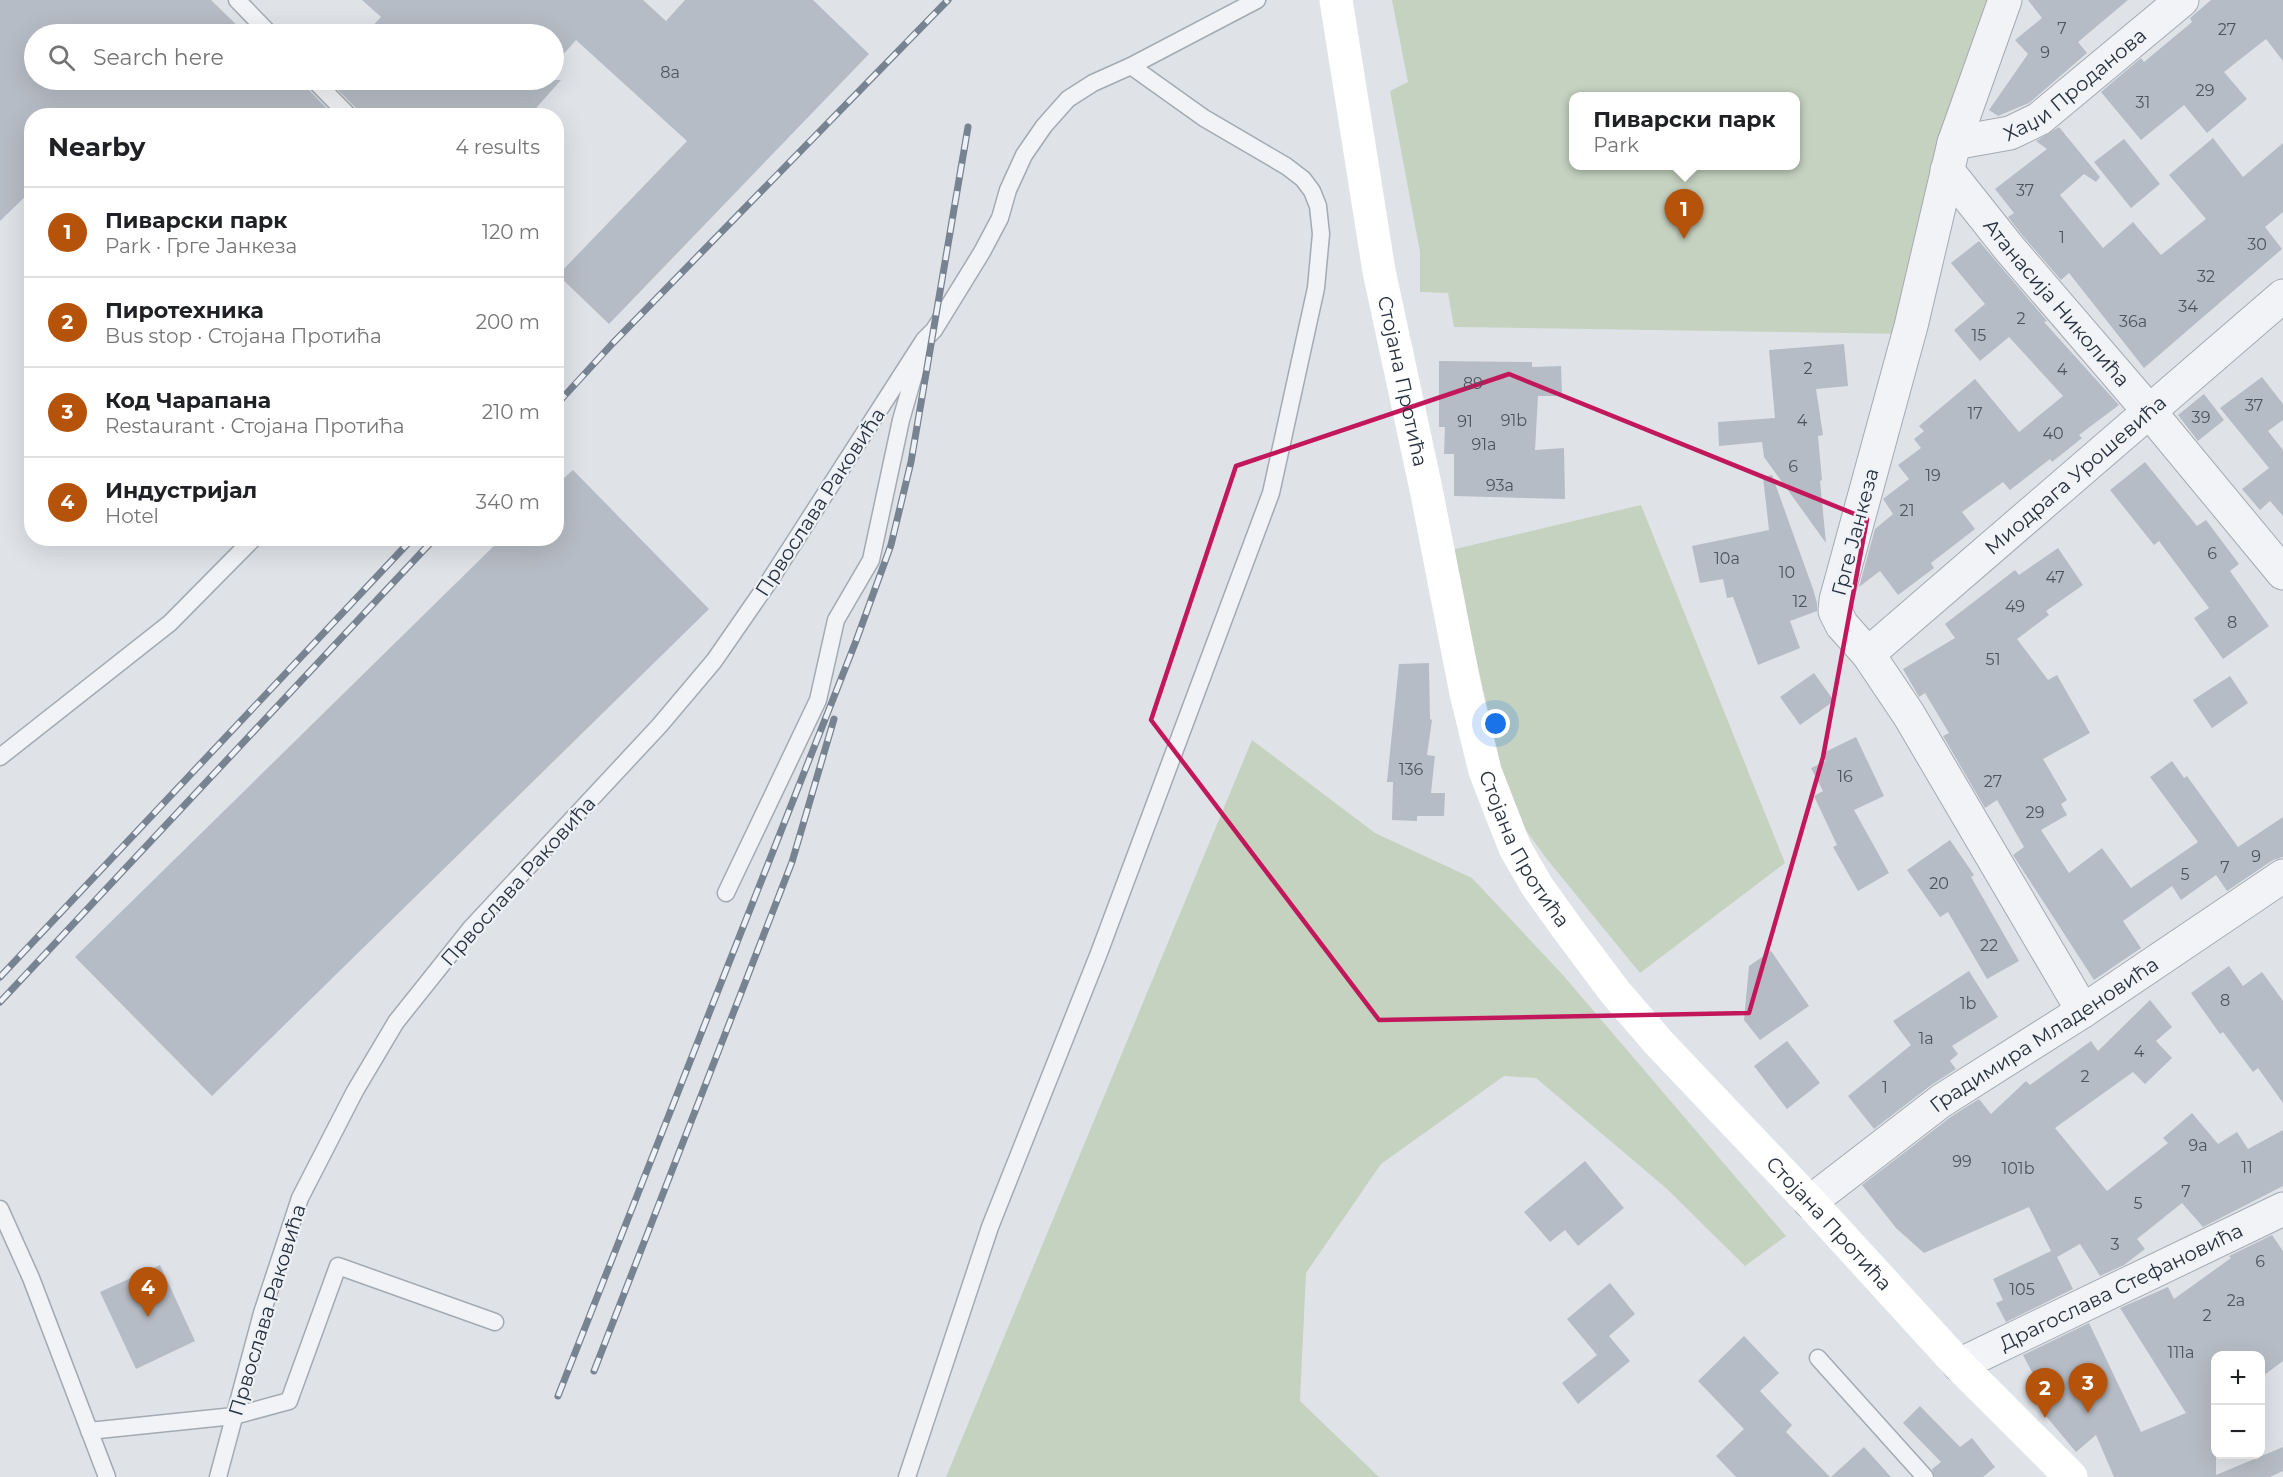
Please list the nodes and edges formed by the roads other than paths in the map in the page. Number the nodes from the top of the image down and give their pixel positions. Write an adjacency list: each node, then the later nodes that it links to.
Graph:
1 (1257, 0): 7 (lane, Првослава Раковића)
2 (1336, 0): 21 (main road, Стојана Протића)
3 (2005, 0): 10 (street, Грге Јанкеза)
4 (2182, 0): 10 (street, Хаџи Проданова)
5 (242, 2): 6 (lane)
6 (261, 24)
7 (1131, 66): 12 (lane, Првослава Раковића); 31 (lane)
8 (324, 90): 9 (lane)
9 (341, 108)
10 (1950, 156): 13 (street, Атанасија Николића); 16 (street, Грге Јанкеза)
11 (2283, 296): 13 (street, Миодрага Урошевића)
12 (924, 340): 19 (lane, Првослава Раковића); 27 (lane, Првослава Раковића)
13 (2149, 411): 15 (street, Атанасија Николића); 16 (street, Миодрага Урошевића)
14 (246, 546): 17 (lane)
15 (2283, 573)
16 (1868, 654): 20 (street, Грге Јанкеза)
17 (0, 757)
18 (2283, 876): 20 (street, Градимира Младеновића)
19 (726, 893)
20 (2083, 1011): 21 (street, Градимира Младеновића)
21 (1810, 1202): 26 (main road, Стојана Протића)
22 (0, 1209): 28 (lane)
23 (2283, 1209): 26 (street, Драгослава Стефановића)
24 (495, 1322): 27 (lane)
25 (1818, 1358): 32 (lane)
26 (1959, 1365): 33 (main road, Стојана Протића)
27 (234, 1416): 28 (lane); 30 (lane, Првослава Раковића)
28 (89, 1431): 29 (lane)
29 (107, 1477)
30 (218, 1477)
31 (907, 1477)
32 (1925, 1477)
33 (2071, 1477)

